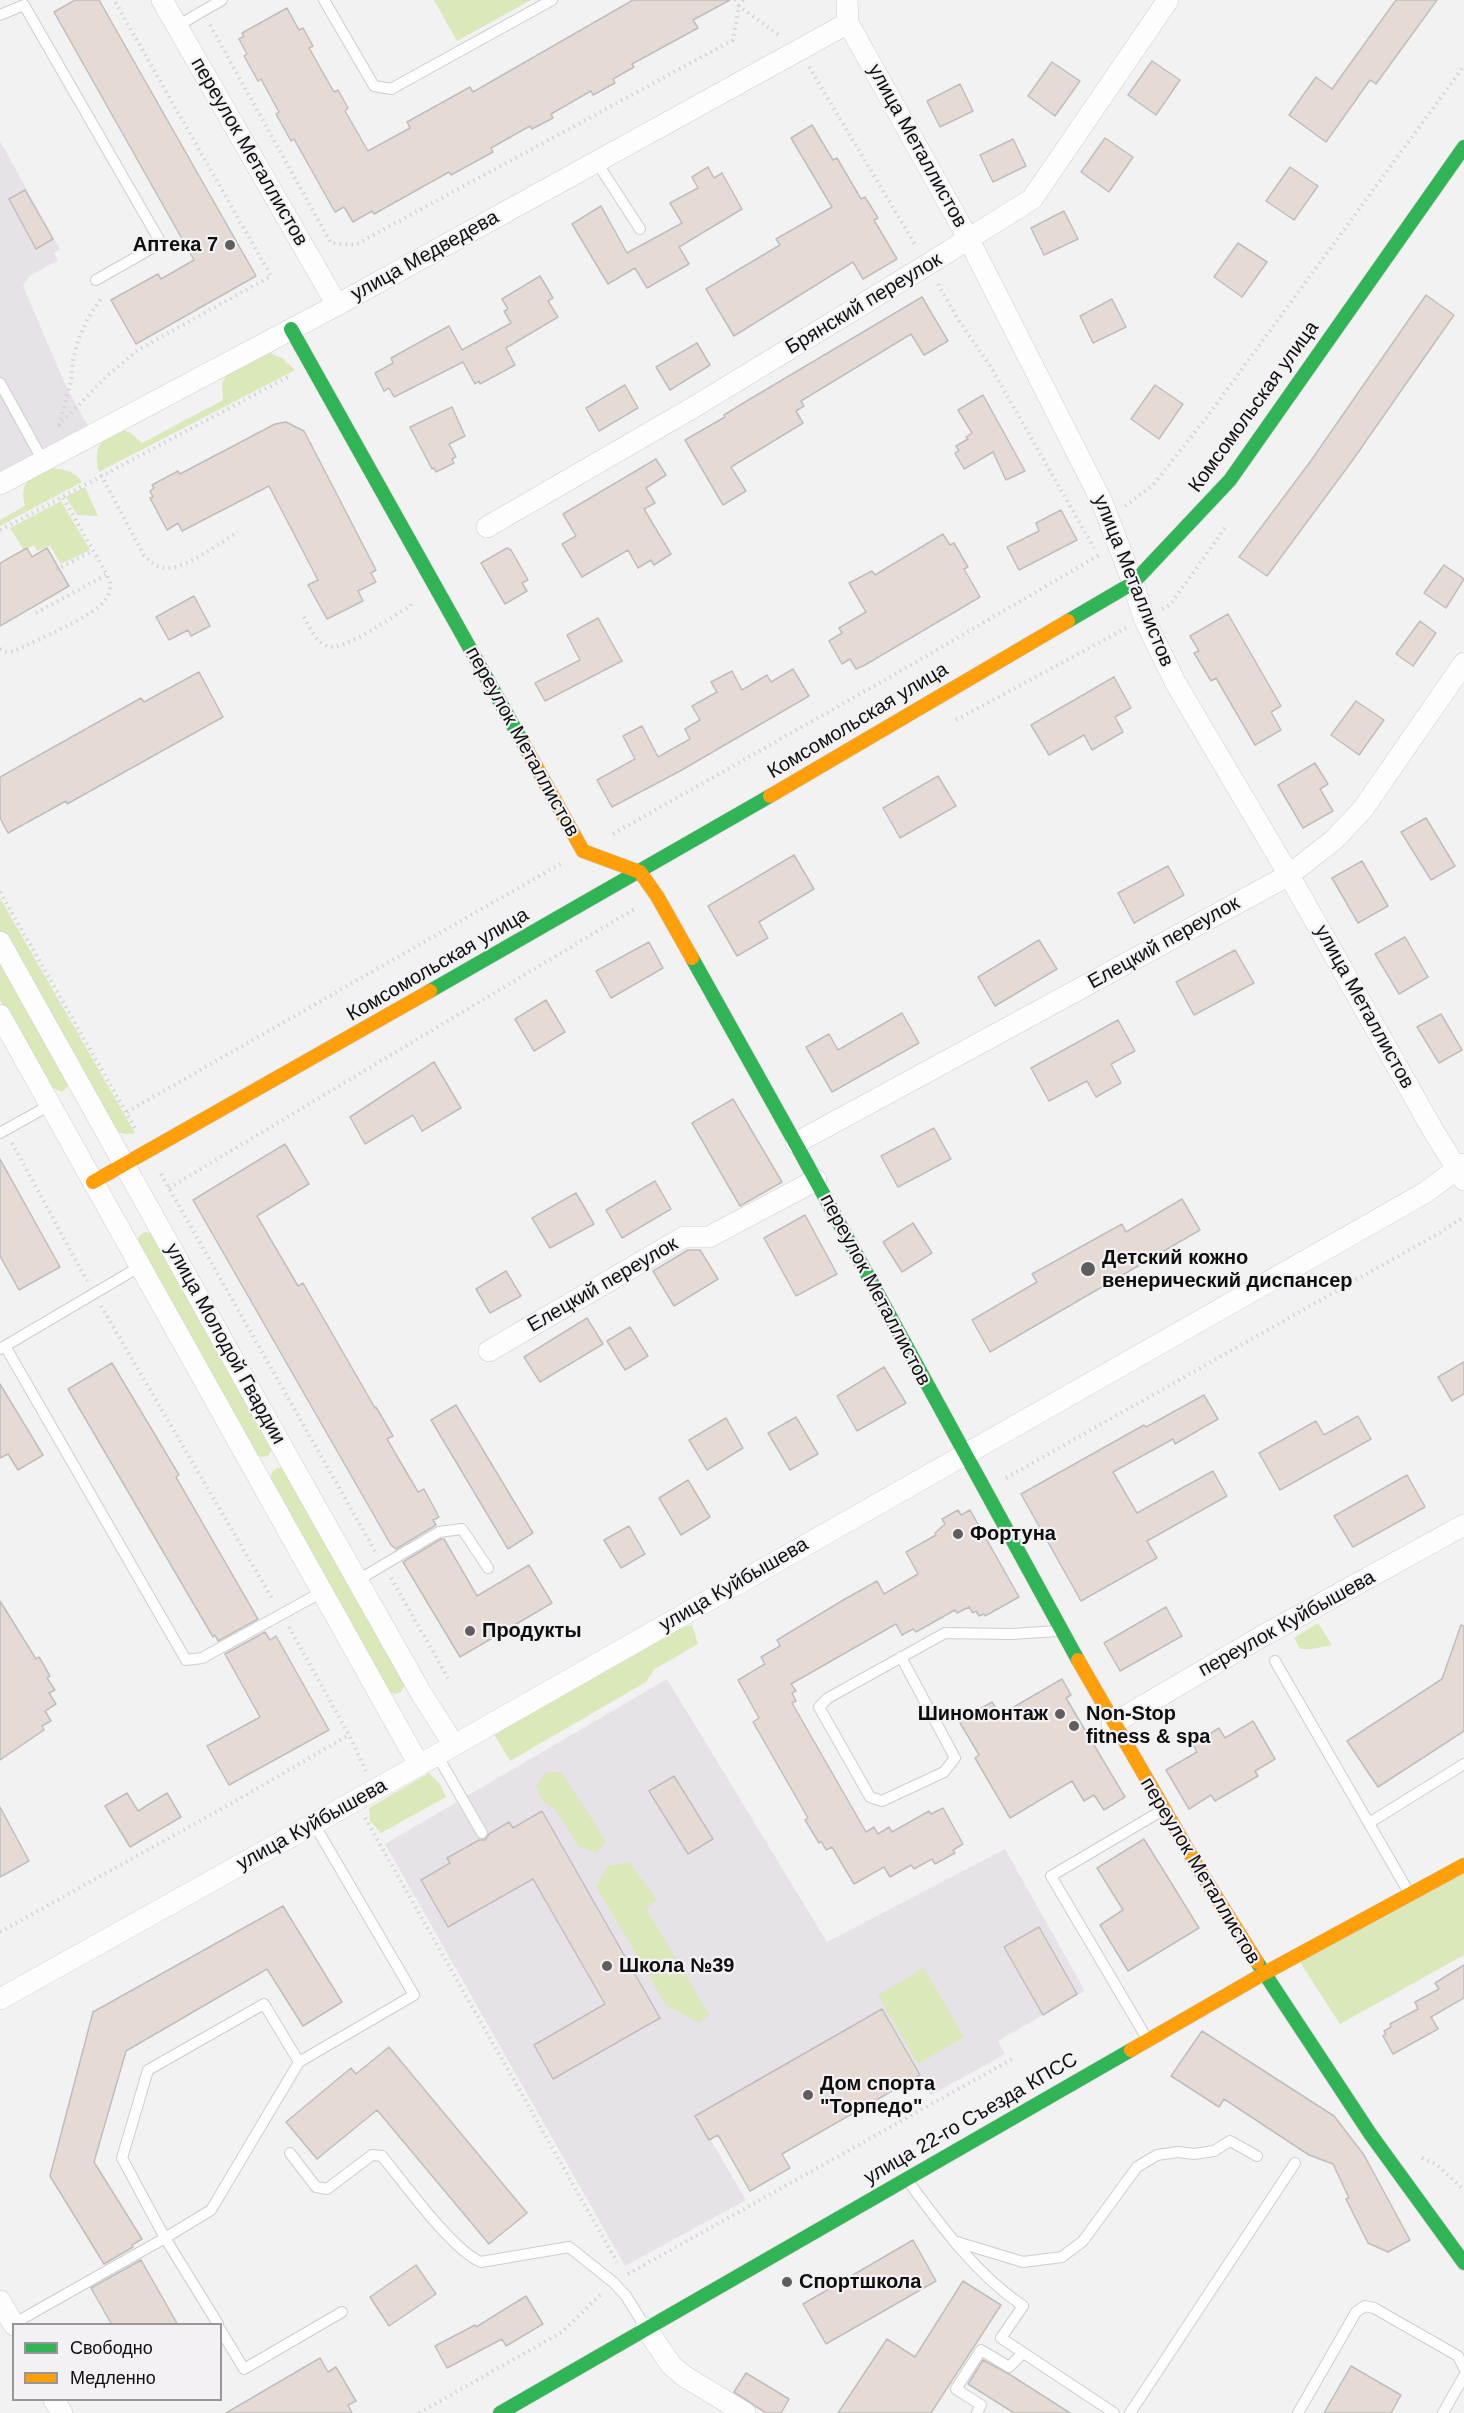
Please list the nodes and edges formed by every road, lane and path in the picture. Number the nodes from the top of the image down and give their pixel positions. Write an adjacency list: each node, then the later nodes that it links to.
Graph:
1 (114, 0): 31 (path)
2 (162, 0): 15 (street, переулок Металлистов)
3 (222, 0): 12 (lane)
4 (324, 0): 5 (lane)
5 (552, 0)
6 (735, 0): 11 (path)
7 (743, 0): 11 (path)
8 (848, 0): 14 (street, улица Металлистов)
9 (1167, 0): 21 (street, Брянский переулок)
10 (26, 2): 13 (lane); 23 (lane)
11 (739, 6): 12 (path); 16 (path)
12 (202, 11): 15 (lane)
13 (0, 15)
14 (848, 22): 16 (street, улица Медведева); 21 (street, улица Металлистов)
15 (177, 26): 25 (street, переулок Металлистов)
16 (798, 50): 19 (street, улица Медведева); 22 (path)
17 (1464, 66): 36 (path)
18 (1464, 147): 45 (street, Комсомольская улица)
19 (596, 161): 20 (lane); 25 (street, улица Медведева)
20 (640, 230)
21 (969, 240): 22 (street, Брянский переулок); 36 (street, улица Металлистов)
22 (927, 266): 37 (street, Брянский переулок); 42 (path)
23 (96, 280)
24 (102, 297): 31 (path)
25 (337, 305): 26 (street, улица Медведева)
26 (291, 328): 27 (street, переулок Металлистов); 32 (street, улица Медведева)
27 (311, 364): 28 (path); 52 (street, переулок Металлистов)
28 (290, 376): 30 (path); 33 (path)
29 (0, 383): 32 (lane)
30 (295, 386)
31 (58, 426): 32 (path)
32 (39, 455): 34 (street, улица Медведева)
33 (101, 475): 35 (path); 39 (path)
34 (0, 484)
35 (62, 496): 38 (path); 41 (path)
36 (1108, 519): 40 (street, улица Металлистов)
37 (487, 527)
38 (0, 530)
39 (238, 531)
40 (1117, 544): 42 (path); 45 (street, улица Металлистов)
41 (93, 551): 43 (path); 44 (path)
42 (1098, 556): 47 (path); 52 (path)
43 (56, 570)
44 (106, 574): 48 (path); 50 (path)
45 (1133, 583): 47 (street, Комсомольская улица); 54 (street, улица Металлистов)
46 (408, 591): 49 (path)
47 (1113, 593): 53 (street, Комсомольская улица)
48 (36, 613)
49 (304, 617)
50 (0, 649)
51 (1464, 663): 54 (street, Елецкий переулок)
52 (583, 851): 53 (street, переулок Металлистов); 58 (path)
53 (640, 872): 60 (street, переулок Металлистов); 61 (street, Комсомольская улица)
54 (1289, 875): 60 (street, Елецкий переулок); 62 (street, улица Металлистов)
55 (0, 942): 61 (street, улица Молодой Гвардии)
56 (0, 1015): 57 (street, улица Молодой Гвардии)
57 (50, 1105): 59 (lane); 64 (street, улица Молодой Гвардии)
58 (127, 1112)
59 (3, 1132): 67 (path)
60 (796, 1143): 63 (street, переулок Металлистов)
61 (126, 1165): 64 (street, Комсомольская улица); 74 (street, улица Молодой Гвардии)
62 (1462, 1171): 70 (street, улица Куйбышева)
63 (816, 1180): 69 (street, Елецкий переулок); 70 (street, переулок Металлистов)
64 (93, 1182): 66 (street, улица Молодой Гвардии)
65 (1464, 1217): 71 (path)
66 (139, 1266): 67 (lane); 75 (street, улица Молодой Гвардии)
67 (94, 1294): 68 (lane); 76 (path)
68 (3, 1347): 76 (lane)
69 (489, 1351)
70 (963, 1454): 71 (street, переулок Металлистов); 82 (street, улица Куйбышева)
71 (983, 1491): 77 (street, переулок Металлистов)
72 (1464, 1525): 80 (street, переулок Куйбышева)
73 (488, 1568): 74 (lane)
74 (358, 1581): 82 (street, улица Молодой Гвардии)
75 (322, 1592): 76 (lane); 82 (street, улица Молодой Гвардии)
76 (281, 1614): 81 (path)
77 (1060, 1631): 78 (lane); 80 (street, переулок Металлистов)
78 (901, 1657): 78 (lane)
79 (1275, 1661): 86 (lane)
80 (1112, 1724): 85 (street, переулок Металлистов)
81 (349, 1735): 84 (path); 91 (path)
82 (437, 1755): 84 (street, улица Куйбышева); 88 (lane)
83 (1464, 1764): 86 (lane)
84 (365, 1795): 87 (street, улица Куйбышева); 104 (path)
85 (1164, 1810): 92 (street, переулок Металлистов); 94 (lane)
86 (1369, 1823): 90 (lane)
87 (314, 1824): 93 (street, улица Куйбышева); 96 (lane)
88 (482, 1833)
89 (1464, 1865): 90 (street, улица 22-го Съезда КПСС)
90 (1410, 1894): 92 (street, улица 22-го Съезда КПСС)
91 (0, 1932)
92 (1263, 1974): 94 (street, улица 22-го Съезда КПСС); 103 (street, переулок Металлистов)
93 (0, 1998)
94 (1148, 2040): 100 (street, улица 22-го Съезда КПСС)
95 (1012, 2059): 104 (path)
96 (299, 2062): 101 (lane); 101 (lane)
97 (290, 2153): 105 (lane)
98 (1257, 2156): 102 (lane)
99 (1295, 2163): 121 (lane)
100 (906, 2179): 102 (lane); 111 (street, улица 22-го Съезда КПСС)
101 (165, 2238): 109 (lane); 110 (lane)
102 (957, 2242): 113 (lane)
103 (1464, 2262)
104 (625, 2276): 105 (path)
105 (613, 2282): 111 (lane); 116 (path)
106 (0, 2301): 108 (street)
107 (342, 2312): 112 (lane)
108 (12, 2323)
109 (16, 2323)
110 (217, 2323)
111 (646, 2328): 117 (street, улица 22-го Съезда КПСС); 118 (street)
112 (222, 2332)
113 (1023, 2353): 119 (lane); 120 (lane)
114 (1464, 2368): 122 (lane)
115 (1464, 2376): 123 (lane)
116 (419, 2413)
117 (500, 2413)
118 (745, 2413)
119 (977, 2413)
120 (1114, 2413)
121 (1130, 2413)
122 (1298, 2413)
123 (1443, 2413)

